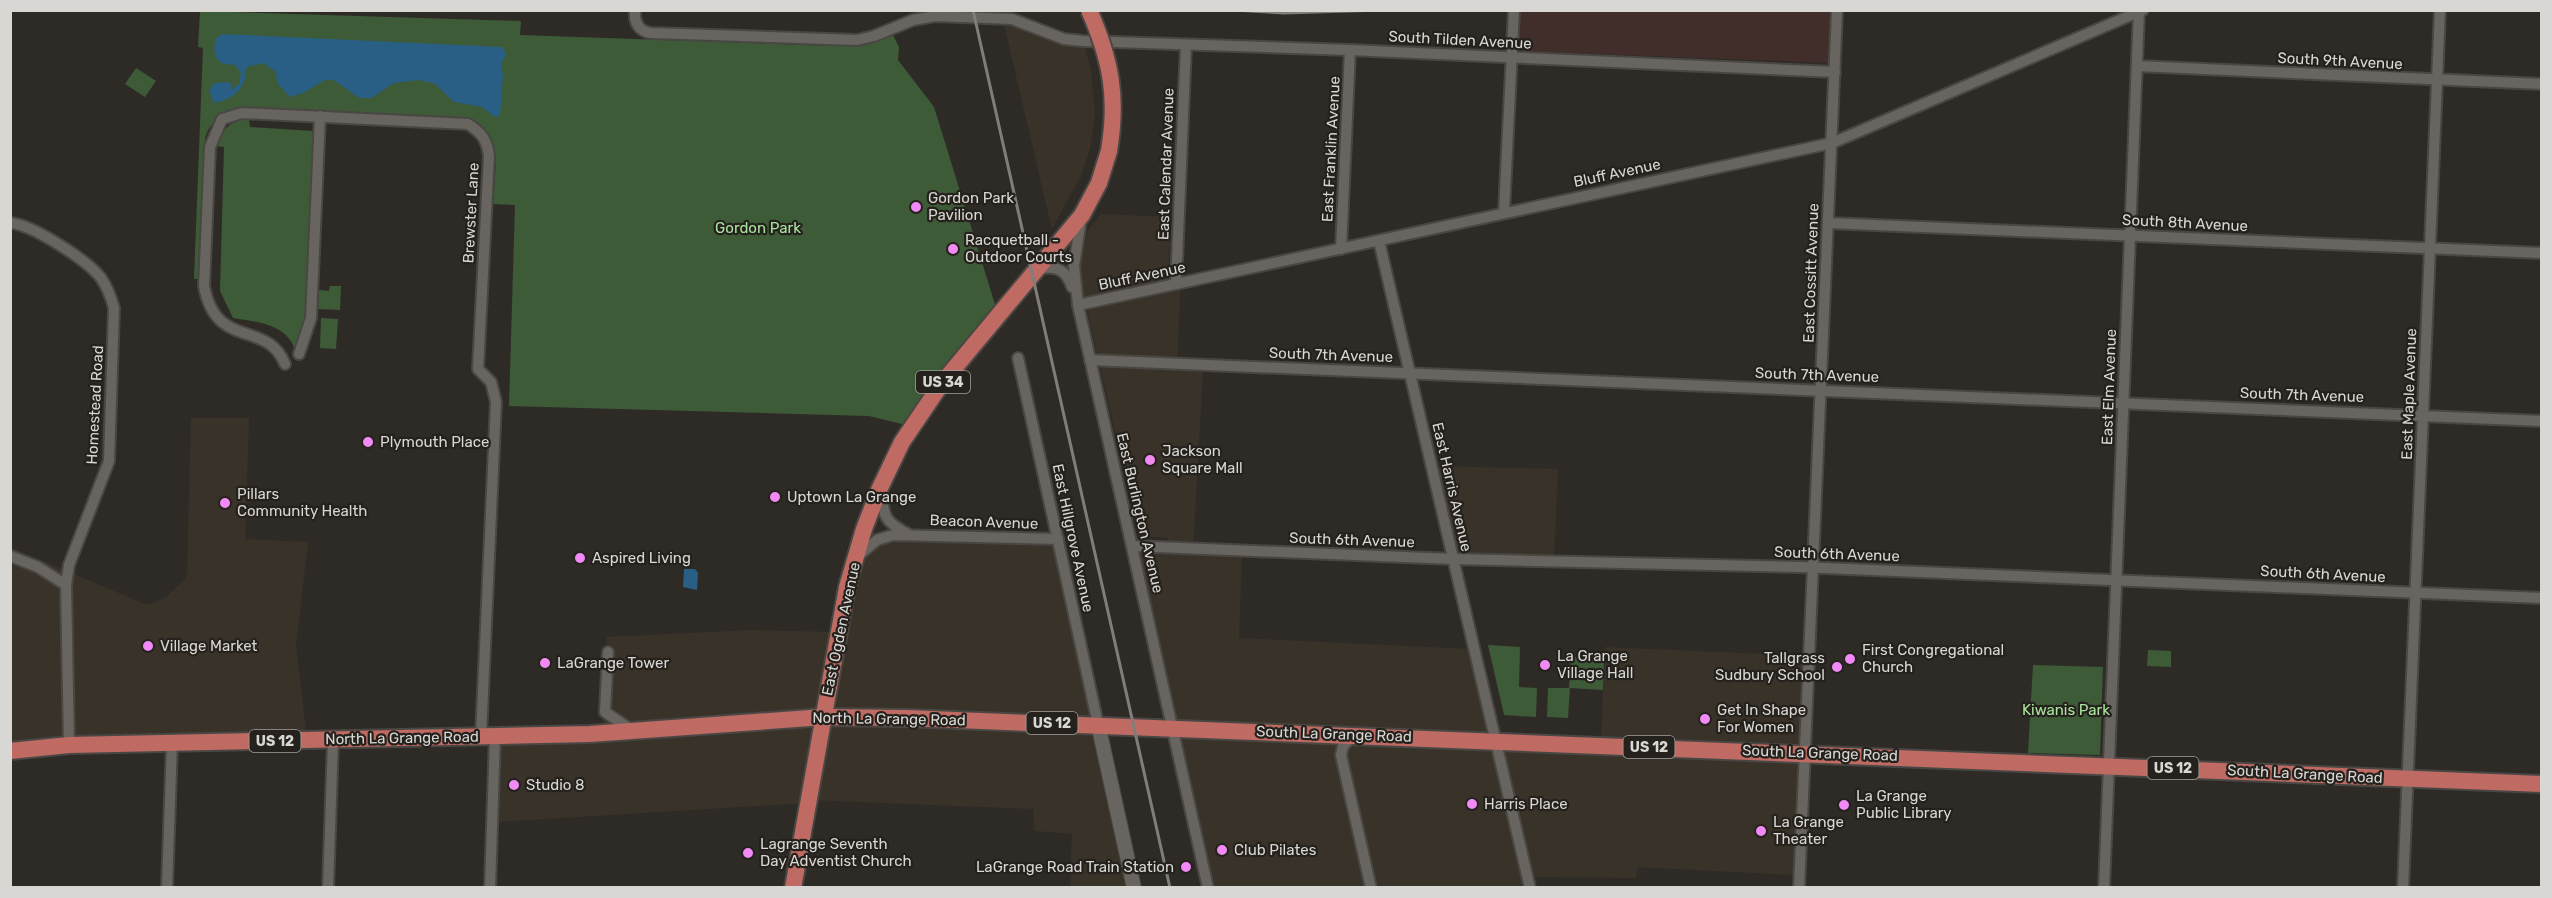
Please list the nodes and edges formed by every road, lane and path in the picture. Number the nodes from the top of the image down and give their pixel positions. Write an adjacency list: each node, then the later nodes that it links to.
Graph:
1 (635, 10): 7 (street, South Tilden Avenue)
2 (1089, 10): 17 (main road, East Ogden Avenue / US 34, bridge)
3 (1514, 10): 9 (street)
4 (1837, 10): 11 (street, East Cossitt Avenue)
5 (2439, 10): 12 (street, East Maple Avenue)
6 (2140, 11): 10 (street, East Elm Avenue); 15 (street, Bluff Avenue)
7 (1186, 45): 8 (street, South Tilden Avenue); 26 (street, East Calendar Avenue)
8 (1350, 50): 9 (street, South Tilden Avenue); 22 (street, East Franklin Avenue)
9 (1512, 57): 11 (street, South Tilden Avenue); 16 (street)
10 (2137, 66): 12 (street, South 9th Avenue); 20 (street, East Elm Avenue)
11 (1835, 72): 15 (street, East Cossitt Avenue)
12 (2437, 81): 13 (street, South 9th Avenue); 23 (street, East Maple Avenue)
13 (2541, 84)
14 (320, 116): 28 (street); 31 (street, Brewster Lane); 55 (street, Brewster Lane)
15 (1832, 143): 16 (street, Bluff Avenue); 19 (street, East Cossitt Avenue)
16 (1504, 212): 21 (street, Bluff Avenue)
17 (1082, 215): 25 (main road, East Ogden Avenue / US 34); 27 (street, East Burlington Avenue)
18 (10, 223): 46 (street, Homestead Road)
19 (1828, 223): 20 (street, South 8th Avenue); 33 (street, East Cossitt Avenue)
20 (2130, 235): 23 (street, South 8th Avenue); 34 (street, East Elm Avenue)
21 (1378, 242): 22 (street, Bluff Avenue); 32 (street, East Harris Avenue)
22 (1341, 249): 26 (street, Bluff Avenue)
23 (2430, 249): 24 (street, South 8th Avenue); 35 (street, East Maple Avenue)
24 (2541, 253)
25 (1039, 269): 27 (street, East Burlington Avenue); 37 (main road, East Ogden Avenue / US 34)
26 (1176, 284): 27 (street, Bluff Avenue)
27 (1078, 305): 30 (street, East Burlington Avenue)
28 (299, 354)
29 (1017, 358): 39 (street, East Hillgrove Avenue)
30 (1090, 360): 32 (street, South 7th Avenue); 40 (street, East Burlington Avenue)
31 (285, 364)
32 (1410, 374): 33 (street, South 7th Avenue); 42 (street, East Harris Avenue)
33 (1821, 391): 34 (street, South 7th Avenue); 44 (street, East Cossitt Avenue)
34 (2123, 403): 35 (street, South 7th Avenue); 45 (street, East Elm Avenue)
35 (2423, 416): 36 (street, South 7th Avenue); 47 (street, East Maple Avenue)
36 (2541, 421)
37 (881, 486): 38 (street, Beacon Avenue); 43 (main road, East Ogden Avenue / US 34)
38 (908, 534): 39 (street, Beacon Avenue); 43 (street, Beacon Avenue)
39 (1058, 539): 51 (street, East Hillgrove Avenue)
40 (1132, 546): 42 (street, South 6th Avenue); 52 (street, East Burlington Avenue)
41 (10, 556): 46 (street)
42 (1453, 559): 44 (street, South 6th Avenue); 57 (street, East Harris Avenue)
43 (855, 560): 50 (main road, East Ogden Avenue / US 34)
44 (1814, 568): 45 (street, South 6th Avenue); 61 (street, East Cossitt Avenue)
45 (2115, 580): 47 (street, South 6th Avenue); 62 (street, East Elm Avenue)
46 (66, 585): 59 (street, Homestead Road)
47 (2415, 593): 48 (street, South 6th Avenue); 63 (street, East Maple Avenue)
48 (2541, 598)
49 (608, 652): 53 (street)
50 (824, 717): 51 (main road, North La Grange Road / US 12); 53 (main road, North La Grange Road / US 12); 68 (main road, US 34)
51 (1098, 724): 52 (main road, South La Grange Road / US 12); 69 (street)
52 (1173, 728): 54 (main road, South La Grange Road / US 12); 70 (street, East Burlington Avenue)
53 (639, 730): 55 (main road, North La Grange Road / US 12)
54 (1354, 735): 57 (main road, South La Grange Road / US 12); 71 (street)
55 (488, 736): 56 (main road, North La Grange Road / US 12); 67 (street)
56 (333, 740): 58 (main road, North La Grange Road / US 12); 66 (street)
57 (1494, 741): 61 (main road, South La Grange Road / US 12); 72 (street, East Harris Avenue)
58 (172, 742): 59 (main road, North La Grange Road / US 12); 65 (street)
59 (69, 745): 60 (main road, US 12)
60 (10, 751)
61 (1804, 753): 62 (main road, South La Grange Road / US 12); 73 (street, East Cossitt Avenue)
62 (2109, 765): 63 (main road, South La Grange Road / US 12); 74 (street, East Elm Avenue)
63 (2408, 778): 64 (main road, South La Grange Road / US 12); 75 (street, East Maple Avenue)
64 (2541, 784)
65 (167, 888)
66 (328, 888)
67 (490, 888)
68 (793, 888)
69 (1134, 888)
70 (1208, 888)
71 (1371, 888)
72 (1530, 888)
73 (1799, 888)
74 (2104, 888)
75 (2403, 888)

